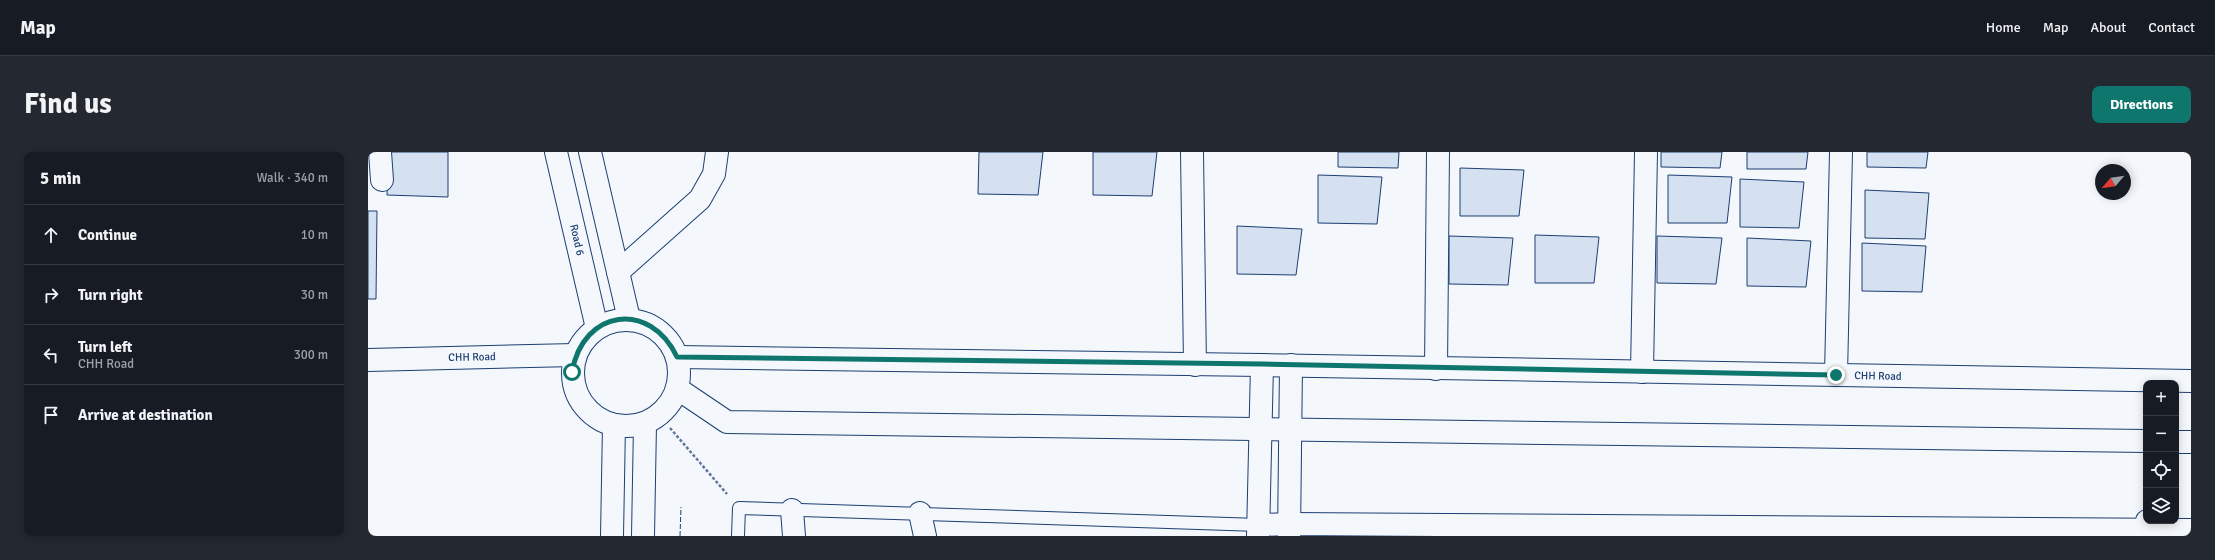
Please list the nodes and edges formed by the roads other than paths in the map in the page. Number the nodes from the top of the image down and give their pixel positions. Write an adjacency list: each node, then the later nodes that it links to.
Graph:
1 (380, 152): 9 (street)
2 (556, 152): 12 (street, Road 6)
3 (590, 152): 10 (street)
4 (718, 152): 10 (street)
5 (1192, 152): 17 (street)
6 (1438, 152): 19 (street)
7 (1646, 152): 20 (street)
8 (1841, 152): 21 (street)
9 (382, 180)
10 (618, 272): 11 (street)
11 (629, 320): 12 (street); 14 (street)
12 (597, 328): 13 (street)
13 (575, 355): 15 (street, CHH Road); 27 (street)
14 (677, 357): 17 (street, CHH Road); 25 (street)
15 (368, 360)
16 (1262, 364): 17 (street, CHH Road); 18 (street, CHH Road); 28 (street)
17 (1195, 365)
18 (1291, 365): 19 (street, CHH Road); 29 (street)
19 (1436, 369): 20 (street, CHH Road)
20 (1642, 372): 21 (street, CHH Road)
21 (1836, 375): 24 (street, CHH Road)
22 (2179, 381): 23 (street, CHH Road)
23 (2191, 381)
24 (2143, 382)
25 (678, 389): 26 (street); 28 (street)
26 (652, 419): 27 (street); 41 (street)
27 (614, 426): 40 (street)
28 (1260, 429): 29 (street); 39 (street)
29 (1290, 429): 30 (street); 36 (street)
30 (2143, 441)
31 (2179, 442): 32 (street)
32 (2191, 442)
33 (792, 510): 34 (lane); 42 (lane); 43 (street)
34 (920, 513): 39 (lane); 44 (street)
35 (2147, 529): 37 (street); 38 (street)
36 (1289, 530): 37 (street); 39 (street)
37 (1583, 530)
38 (2191, 530)
39 (1258, 531)
40 (612, 536)
41 (643, 536)
42 (738, 536)
43 (794, 536)
44 (925, 536)

